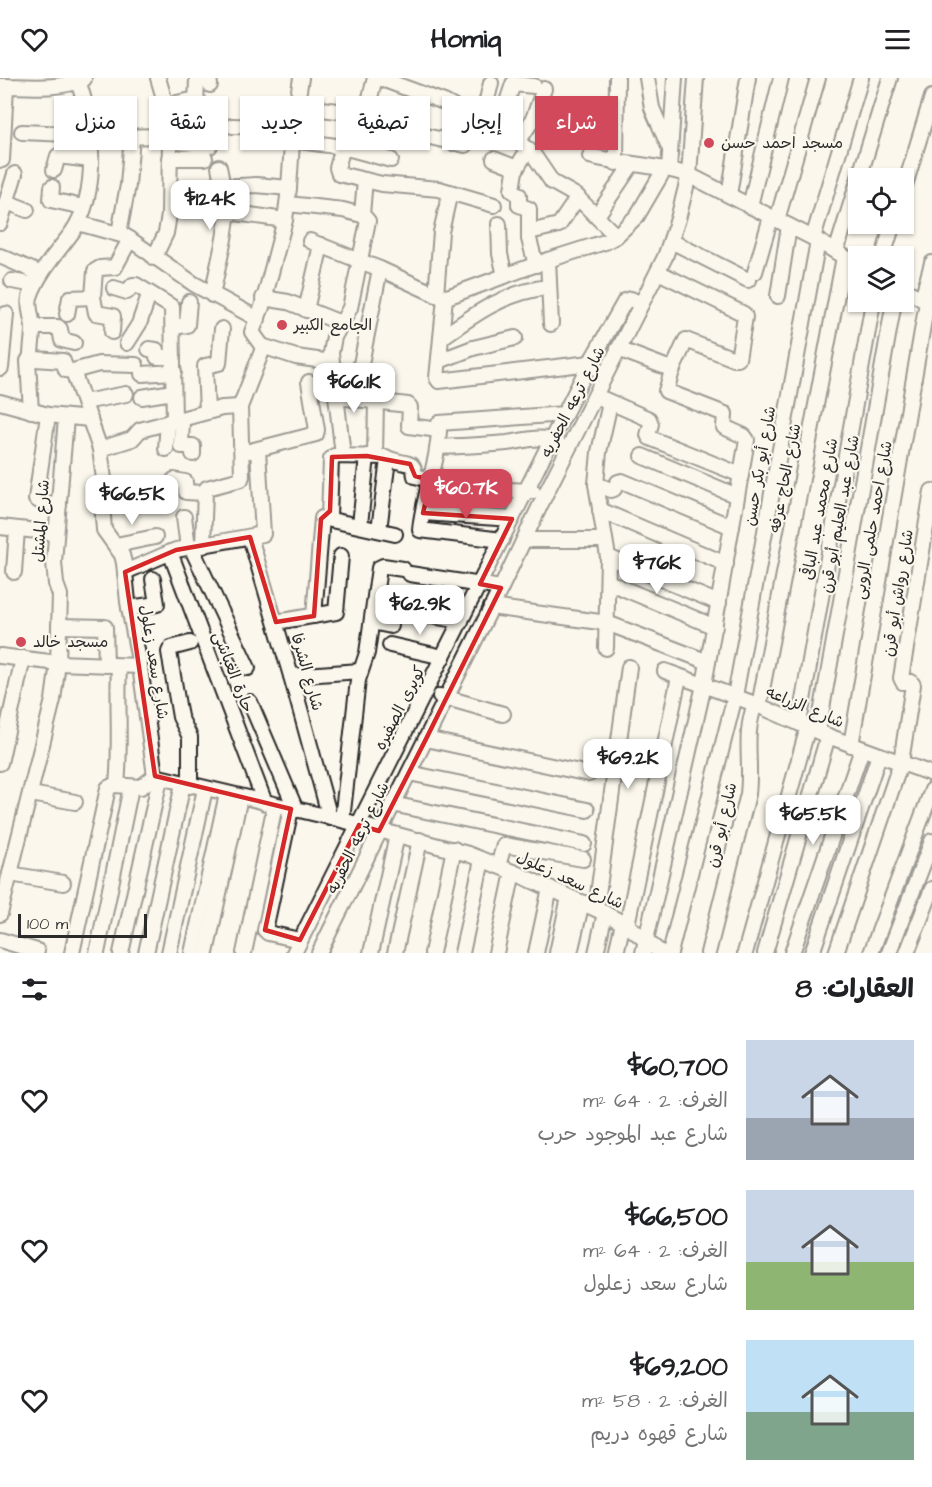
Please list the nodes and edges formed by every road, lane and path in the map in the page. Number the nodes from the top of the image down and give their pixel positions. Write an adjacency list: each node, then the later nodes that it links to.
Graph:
1 (158, 78): 19 (street)
2 (301, 78): 21 (street)
3 (377, 78): 15 (street); 30 (street)
4 (617, 78): 47 (street)
5 (647, 78): 32 (street)
6 (675, 78): 32 (street)
7 (696, 78): 56 (street, شارع ترعه الحفريه)
8 (748, 78): 62 (street)
9 (781, 78): 67 (street)
10 (818, 78): 74 (street)
11 (861, 78): 82 (street, شارع أبو بكر حسن)
12 (890, 78): 52 (street, شارع الحاج عرفه)
13 (81, 79): 17 (street); 18 (street)
14 (206, 80): 20 (street)
15 (403, 82): 25 (street)
16 (492, 83): 22 (street)
17 (3, 86): 44 (street)
18 (84, 96)
19 (163, 96)
20 (198, 96)
21 (298, 96)
22 (488, 96)
23 (509, 96): 31 (street)
24 (932, 97): 53 (street)
25 (442, 101)
26 (232, 126): 27 (street)
27 (240, 127)
28 (22, 132): 29 (street)
29 (54, 134)
30 (442, 140)
31 (523, 146): 63 (street)
32 (670, 149): 51 (street)
33 (91, 150): 45 (street)
34 (131, 150): 80 (street)
35 (169, 150): 42 (street)
36 (201, 150): 42 (street)
37 (291, 150): 60 (street)
38 (346, 150): 57 (street)
39 (354, 150): 46 (street)
40 (522, 150): 50 (street)
41 (590, 156): 47 (street)
42 (169, 158): 86 (street)
43 (494, 159): 50 (street)
44 (2, 160)
45 (91, 160): 54 (street); 68 (street)
46 (391, 160)
47 (616, 163): 48 (street)
48 (632, 164): 51 (street); 72 (street)
49 (219, 167): 59 (street)
50 (517, 168): 79 (street)
51 (667, 168): 56 (street); 81 (street)
52 (861, 168)
53 (910, 168)
54 (54, 170)
55 (15, 174): 64 (street)
56 (688, 175): 62 (street); 83 (street, شارع ترعه الحفريه)
57 (366, 180): 61 (street); 71 (street)
58 (52, 187): 68 (street)
59 (224, 187): 60 (street); 70 (street)
60 (290, 188): 65 (street)
61 (450, 192): 66 (street); 100 (street)
62 (729, 195): 67 (street)
63 (578, 197): 72 (street); 79 (street)
64 (8, 202): 69 (street); 76 (street)
65 (288, 204): 71 (street); 73 (street)
66 (494, 205)
67 (750, 206): 74 (street)
68 (83, 207): 77 (street)
69 (27, 210)
70 (228, 212): 73 (street); 99 (street)
71 (362, 215): 88 (street)
72 (597, 216): 81 (street)
73 (285, 220): 103 (street)
74 (779, 221): 82 (street); 83 (street); 101 (street)
75 (848, 221): 84 (street, شارع الحاج عرفه)
76 (0, 223)
77 (78, 223): 80 (street); 94 (street)
78 (499, 224): 93 (street)
79 (529, 232): 89 (street)
80 (125, 236): 86 (street); 102 (street)
81 (616, 236): 89 (street)
82 (816, 239): 84 (street); 237 (street, شارع أبو بكر حسن)
83 (671, 241): 92 (street, شارع ترعه الحفريه)
84 (840, 255): 87 (street); 240 (street, شارع الحاج عرفه)
85 (0, 256): 94 (street)
86 (154, 258): 99 (street)
87 (848, 259)
88 (361, 261): 91 (street); 107 (street); 114 (street)
89 (542, 263): 93 (street); 96 (street)
90 (932, 263): 105 (street, شارع احمد حلمى الروبى)
91 (380, 269): 100 (street); 141 (street)
92 (658, 272): 106 (street, شارع ترعه الحفريه); 132 (street)
93 (505, 276): 100 (street)
94 (38, 280): 95 (street); 113 (street)
95 (12, 281)
96 (549, 287): 115 (street); 119 (street)
97 (114, 288): 98 (street)
98 (149, 295): 118 (street); 122 (street)
99 (212, 295): 112 (street)
100 (441, 296): 119 (street)
101 (778, 296)
102 (93, 297): 111 (street); 117 (street)
103 (263, 298): 107 (street); 112 (street)
104 (189, 302): 118 (street)
105 (927, 302): 244 (street, شارع احمد حلمى الروبى)
106 (641, 304): 124 (street, شارع ترعه الحفريه); 129 (street, كوبرى الصفيره)
107 (306, 310): 114 (street)
108 (872, 312): 242 (street, شارع محمد عبد الباقى)
109 (892, 312): 242 (street, شارع عبد العليم أبو قرن)
110 (3, 314): 113 (street); 130 (street)
111 (67, 314)
112 (258, 319): 123 (street)
113 (33, 322): 121 (street); 125 (street)
114 (341, 323): 128 (street)
115 (551, 324)
116 (222, 329): 148 (street)
117 (112, 332)
118 (173, 332): 126 (street); 126 (street)
119 (441, 338): 127 (street)
120 (515, 338): 127 (street)
121 (74, 343)
122 (127, 343)
123 (262, 346): 128 (street); 146 (street)
124 (618, 349): 132 (street); 134 (street, شارع ترعه الحفريه)
125 (31, 356): 131 (street); 147 (street)
126 (172, 357): 133 (street)
127 (439, 361): 129 (street)
128 (331, 362): 138 (street)
129 (590, 363): 134 (street); 149 (street, كوبرى الصفيره)
130 (1, 368)
131 (73, 370): 133 (street); 143 (street, شارع سعد زعلول)
132 (672, 370): 168 (street)
133 (174, 372): 136 (street)
134 (606, 374): 139 (street, شارع ترعه الحفريه)
135 (309, 382): 160 (street)
136 (173, 392): 140 (street); 153 (street)
137 (126, 394): 143 (street)
138 (335, 396): 141 (street); 163 (street)
139 (595, 396): 144 (street); 159 (street, شارع ترعه الحفريه)
140 (142, 398)
141 (354, 399): 142 (street)
142 (376, 401): 154 (street); 165 (street)
143 (84, 402): 152 (street, شارع سعد زعلول)
144 (610, 402): 168 (street); 171 (street)
145 (0, 403): 147 (street)
146 (240, 407): 148 (street); 161 (street)
147 (31, 411): 150 (street)
148 (207, 412): 153 (street)
149 (565, 414): 154 (street); 155 (street, كوبرى الصفيره)
150 (48, 415): 151 (street); 177 (street)
151 (66, 418): 152 (street); 177 (street, شارع المشتل)
152 (90, 419): 157 (street, شارع سعد زعلول)
153 (174, 421): 157 (street); 158 (street); 162 (street)
154 (439, 430): 156 (street)
155 (552, 440): 156 (street); 159 (street); 172 (street, كوبرى الصفيره)
156 (439, 447): 170 (street)
157 (100, 449): 195 (street, شارع سعد زعلول)
158 (166, 449)
159 (568, 449): 173 (street, شارع ترعه الحفريه)
160 (258, 450): 161 (street); 191 (street)
161 (243, 451): 166 (street)
162 (193, 454)
163 (338, 455): 165 (street); 181 (street)
164 (642, 456): 176 (street)
165 (377, 457): 170 (street); 183 (street); 187 (street)
166 (242, 472): 167 (street); 175 (street)
167 (222, 475)
168 (741, 475): 176 (street)
169 (174, 480): 175 (street)
170 (430, 483): 172 (street); 179 (street)
171 (596, 484): 178 (street); 185 (street)
172 (526, 491): 173 (street); 182 (street, كوبرى الصفيره)
173 (547, 491): 193 (street, شارع ترعه الحفريه)
174 (932, 491): 246 (street, شارع رواش أبو قرن)
175 (204, 493): 196 (street)
176 (737, 495): 185 (street)
177 (59, 505): 188 (street, شارع المشتل)
178 (600, 510): 194 (street); 200 (street)
179 (423, 513): 182 (street); 192 (street)
180 (184, 517): 196 (street)
181 (329, 518): 183 (street); 211 (street)
182 (512, 519): 192 (street, كوبرى الصفيره)
183 (360, 525): 187 (street)
184 (0, 527): 186 (street)
185 (732, 527): 200 (street)
186 (17, 529): 188 (street); 201 (street)
187 (379, 530): 189 (street)
188 (56, 533): 216 (street, شارع المشتل)
189 (395, 534)
190 (155, 537): 195 (street)
191 (250, 537): 196 (street); 213 (street, شارع الشرفا)
192 (502, 540): 205 (street, كوبرى الصفيره)
193 (524, 540): 194 (street); 206 (street, شارع ترعه الحفريه)
194 (605, 540): 199 (street)
195 (116, 545): 202 (street, شارع سعد زعلول)
196 (194, 547): 197 (street); 230 (street)
197 (170, 552): 202 (street); 259 (street, حارة الغباشى)
198 (341, 556): 211 (street)
199 (608, 557): 204 (street); 207 (street)
200 (726, 564): 207 (street)
201 (14, 572)
202 (125, 572): 209 (street, شارع سعد زعلول)
203 (153, 579): 209 (street)
204 (608, 582): 215 (street); 218 (street)
205 (480, 584): 206 (street); 212 (street, كوبرى الصفيره); 214 (street)
206 (501, 588): 208 (street, شارع ترعه الحفريه)
207 (719, 603): 218 (street)
208 (491, 607): 215 (street); 238 (street, شارع ترعه الحفريه)
209 (129, 608): 228 (street, شارع سعد زعلول)
210 (396, 610): 212 (street)
211 (314, 616): 213 (street)
212 (461, 621): 223 (street, كوبرى الصفيره)
213 (276, 622): 233 (street, شارع الشرفا)
214 (372, 622): 217 (street); 231 (street)
215 (607, 623): 221 (street); 225 (street)
216 (59, 626): 226 (street, شارع المشتل); 227 (street)
217 (391, 626)
218 (715, 627): 225 (street)
219 (190, 643): 252 (street)
220 (390, 645): 223 (street)
221 (606, 648)
222 (0, 656): 224 (street)
223 (443, 657): 236 (street, كوبرى الصفيره)
224 (23, 658): 226 (street); 247 (street)
225 (708, 662): 235 (street)
226 (58, 663): 227 (street); 256 (street, شارع المشتل)
227 (113, 665): 228 (street); 253 (street)
228 (140, 666): 251 (street, شارع سعد زعلول)
229 (628, 667): 280 (street)
230 (248, 668)
231 (360, 671): 233 (street); 263 (street)
232 (664, 671): 234 (street, شارع الزراعه)
233 (291, 676): 263 (street, شارع الشرفا)
234 (679, 677): 235 (street, شارع الزراعه); 282 (street)
235 (704, 685): 237 (street, شارع الزراعه); 284 (street)
236 (427, 690): 238 (street); 264 (street, كوبرى الصفيره)
237 (735, 696): 240 (street, شارع الزراعه); 306 (street, شارع أبو بكر حسن)
238 (446, 698): 241 (street); 243 (street, شارع ترعه الحفريه)
239 (250, 702): 261 (street)
240 (757, 705): 242 (street, شارع الزراعه); 307 (street, شارع أبو قرن)
241 (503, 714)
242 (813, 729): 244 (street, شارع الزراعه); 308 (street); 309 (street)
243 (426, 739): 248 (street, شارع ترعه الحفريه); 249 (street)
244 (856, 747): 245 (street, شارع الزراعه); 310 (street, شارع احمد حلمى الروبى)
245 (879, 755): 246 (street, شارع الزراعه); 311 (street)
246 (901, 762): 250 (street, شارع الزراعه); 312 (street)
247 (0, 763)
248 (409, 773): 260 (street, شارع ترعه الحفريه); 262 (street)
249 (589, 774)
250 (932, 774)
251 (158, 778): 252 (street, شارع سعد زعلول); 253 (street); 289 (street)
252 (187, 785): 254 (street, شارع سعد زعلول); 290 (street)
253 (124, 786): 287 (street); 288 (street)
254 (205, 789): 257 (street, شارع سعد زعلول); 291 (street)
255 (932, 790): 313 (street)
256 (31, 794): 258 (street); 275 (street, شارع المشتل)
257 (234, 795): 259 (street, شارع سعد زعلول); 292 (street); 293 (street)
258 (75, 802)
259 (270, 804): 261 (street, شارع سعد زعلول); 294 (street)
260 (393, 804): 265 (street, شارع ترعه الحفريه); 269 (street)
261 (294, 809): 263 (street, شارع سعد زعلول); 285 (street)
262 (587, 810)
263 (336, 819): 264 (street, شارع سعد زعلول)
264 (359, 825): 265 (street, شارع سعد زعلول); 285 (street, كوبرى الصفيره)
265 (379, 831): 266 (street, شارع سعد زعلول); 295 (street, شارع ترعه الحفريه)
266 (397, 835): 267 (street, شارع سعد زعلول); 296 (street)
267 (420, 840): 270 (street, شارع سعد زعلول); 297 (street)
268 (932, 841): 314 (street)
269 (584, 844)
270 (454, 849): 272 (street, شارع سعد زعلول); 298 (street)
271 (583, 859): 273 (street)
272 (482, 860): 273 (street, شارع سعد زعلول); 299 (street)
273 (498, 866): 274 (street, شارع سعد زعلول)
274 (513, 872): 277 (street, شارع سعد زعلول); 300 (street)
275 (7, 875): 276 (street); 281 (street, شارع المشتل)
276 (63, 883)
277 (550, 888): 279 (street, شارع سعد زعلول); 301 (street)
278 (932, 889): 315 (street)
279 (575, 900): 280 (street, شارع سعد زعلول); 302 (street); 303 (street)
280 (600, 911): 282 (street, شارع سعد زعلول); 304 (street)
281 (0, 914)
282 (625, 924): 284 (street, شارع سعد زعلول); 305 (street)
283 (0, 940): 286 (street)
284 (644, 946): 306 (street, شارع سعد زعلول)
285 (297, 947)
286 (37, 951)
287 (72, 953)
288 (97, 953)
289 (122, 953)
290 (146, 953)
291 (169, 953)
292 (192, 953)
293 (206, 953)
294 (244, 953)
295 (319, 953)
296 (371, 953)
297 (394, 953)
298 (432, 953)
299 (462, 953)
300 (496, 953)
301 (536, 953)
302 (557, 953)
303 (570, 953)
304 (596, 953)
305 (616, 953)
306 (662, 953)
307 (708, 953)
308 (744, 953)
309 (765, 953)
310 (792, 953)
311 (812, 953)
312 (836, 953)
313 (871, 953)
314 (889, 953)
315 (907, 953)

